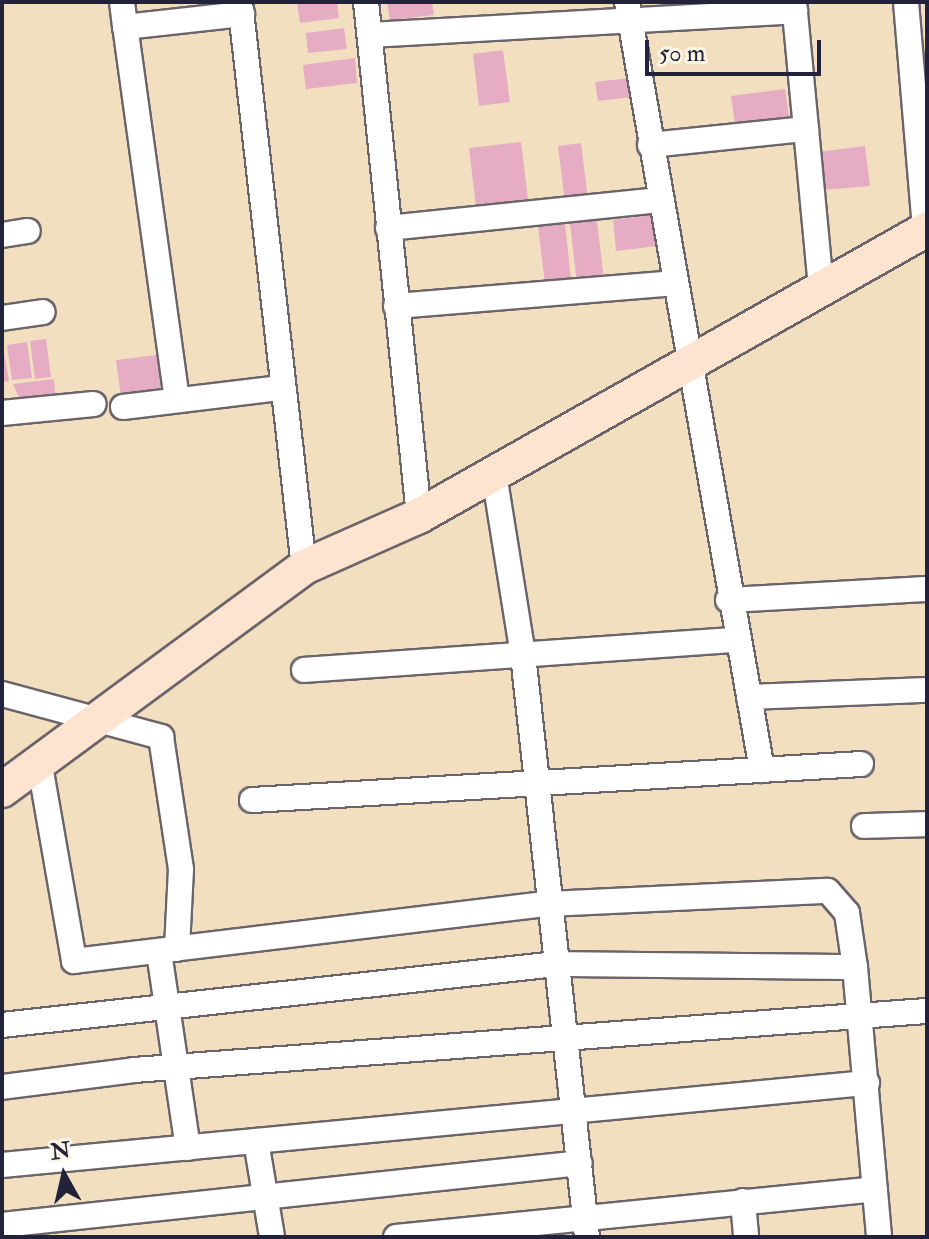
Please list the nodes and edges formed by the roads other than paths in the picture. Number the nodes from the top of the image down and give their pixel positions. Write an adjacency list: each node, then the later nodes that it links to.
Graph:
1 (122, 2): 7 (street)
2 (366, 2): 8 (street)
3 (906, 2): 13 (street)
4 (795, 6): 6 (street); 9 (street)
5 (241, 8): 7 (street); 22 (street)
6 (628, 11): 8 (street); 10 (street)
7 (125, 27): 23 (street)
8 (370, 35): 12 (street)
9 (806, 129): 10 (street); 17 (street)
10 (650, 145): 11 (street)
11 (660, 200): 12 (street); 16 (street)
12 (388, 228): 18 (street)
13 (926, 229): 17 (street)
14 (28, 231): 15 (street)
15 (2, 235)
16 (673, 283): 18 (street); 21 (street)
17 (821, 290): 21 (street)
18 (396, 306): 28 (street)
19 (43, 312): 20 (street)
20 (2, 318)
21 (686, 366): 27 (street); 31 (street)
22 (281, 388): 23 (street); 29 (street)
23 (177, 400): 25 (street)
24 (94, 404): 26 (street)
25 (123, 407)
26 (2, 413)
27 (494, 474): 28 (street); 33 (street)
28 (419, 516): 29 (street)
29 (304, 567): 38 (street)
30 (927, 589): 31 (street)
31 (728, 600): 32 (street)
32 (735, 640): 33 (street); 37 (street)
33 (523, 655): 34 (street); 42 (street)
34 (304, 670)
35 (927, 690): 37 (street)
36 (2, 694): 38 (street)
37 (749, 697): 41 (street)
38 (89, 719): 39 (street); 48 (street)
39 (39, 760): 43 (street); 48 (street)
40 (861, 764): 41 (street)
41 (762, 770): 42 (street)
42 (535, 779): 44 (street); 47 (street)
43 (2, 790)
44 (252, 800)
45 (927, 824): 46 (street)
46 (864, 826)
47 (548, 904): 48 (street); 49 (street); 50 (street)
48 (168, 951): 51 (street)
49 (556, 964): 50 (street); 51 (street); 55 (street)
50 (855, 967): 53 (street)
51 (167, 1006): 54 (street); 56 (street)
52 (927, 1011): 53 (street)
53 (861, 1015): 55 (street); 57 (street)
54 (2, 1025)
55 (564, 1037): 56 (street); 59 (street)
56 (175, 1067): 58 (street); 61 (street)
57 (867, 1083): 59 (street); 64 (street)
58 (2, 1087)
59 (576, 1105): 60 (street); 62 (street)
60 (256, 1141): 61 (street); 65 (street)
61 (188, 1148): 63 (street)
62 (580, 1163): 65 (street); 68 (street)
63 (2, 1165)
64 (875, 1189): 66 (street); 72 (street)
65 (266, 1197): 67 (street); 69 (street)
66 (743, 1201): 68 (street); 71 (street)
67 (2, 1225)
68 (586, 1226): 70 (street)
69 (272, 1237)
70 (396, 1237)
71 (746, 1237)
72 (879, 1237)

